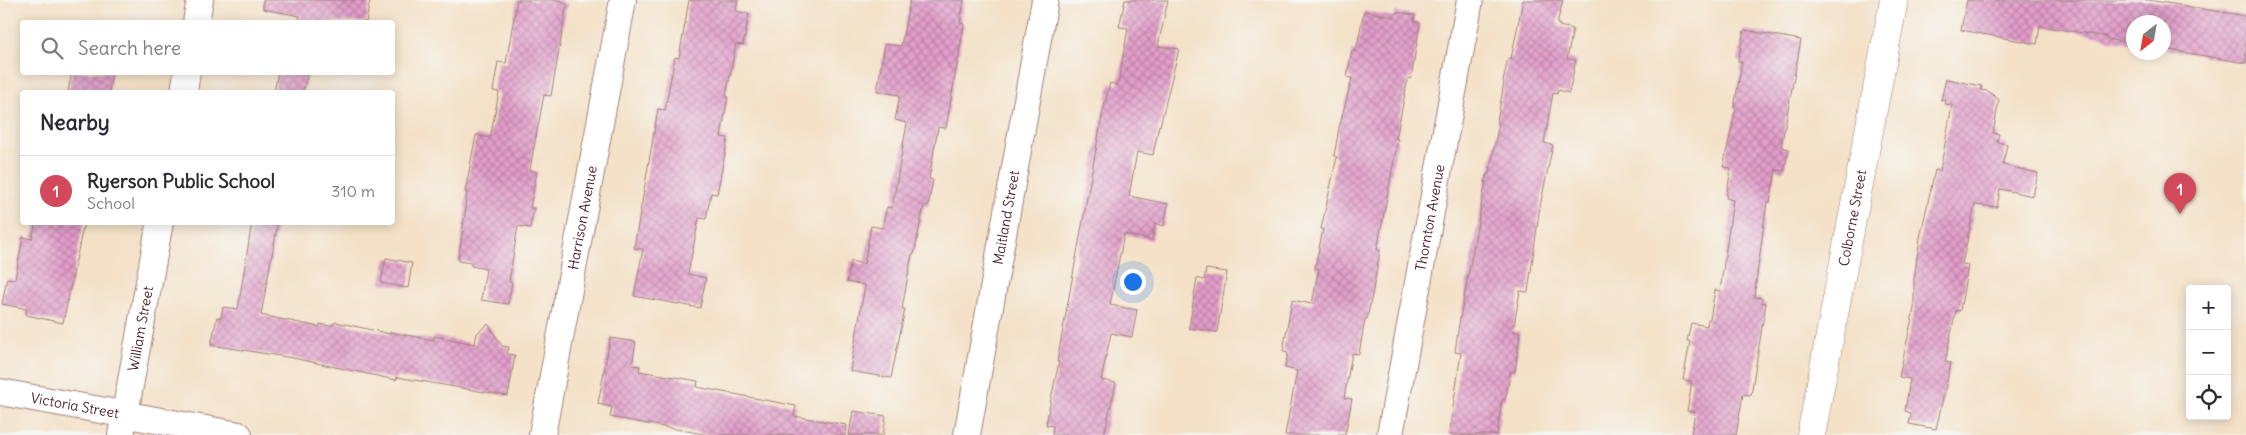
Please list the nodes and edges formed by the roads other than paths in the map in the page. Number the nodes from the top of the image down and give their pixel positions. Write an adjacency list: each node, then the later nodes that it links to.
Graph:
1 (200, 0): 6 (street)
2 (623, 0): 13 (street, Harrison Avenue)
3 (1045, 0): 14 (street, Maitland Street)
4 (1470, 0): 15 (street, Thornton Avenue)
5 (1894, 0): 16 (street, Colborne Street)
6 (196, 20)
7 (187, 75): 8 (street)
8 (184, 90)
9 (159, 225): 11 (street, William Street)
10 (0, 392): 11 (street, Victoria Street)
11 (123, 424): 12 (street, Victoria Street)
12 (239, 435)
13 (542, 435)
14 (967, 435)
15 (1390, 435)
16 (1811, 435)

